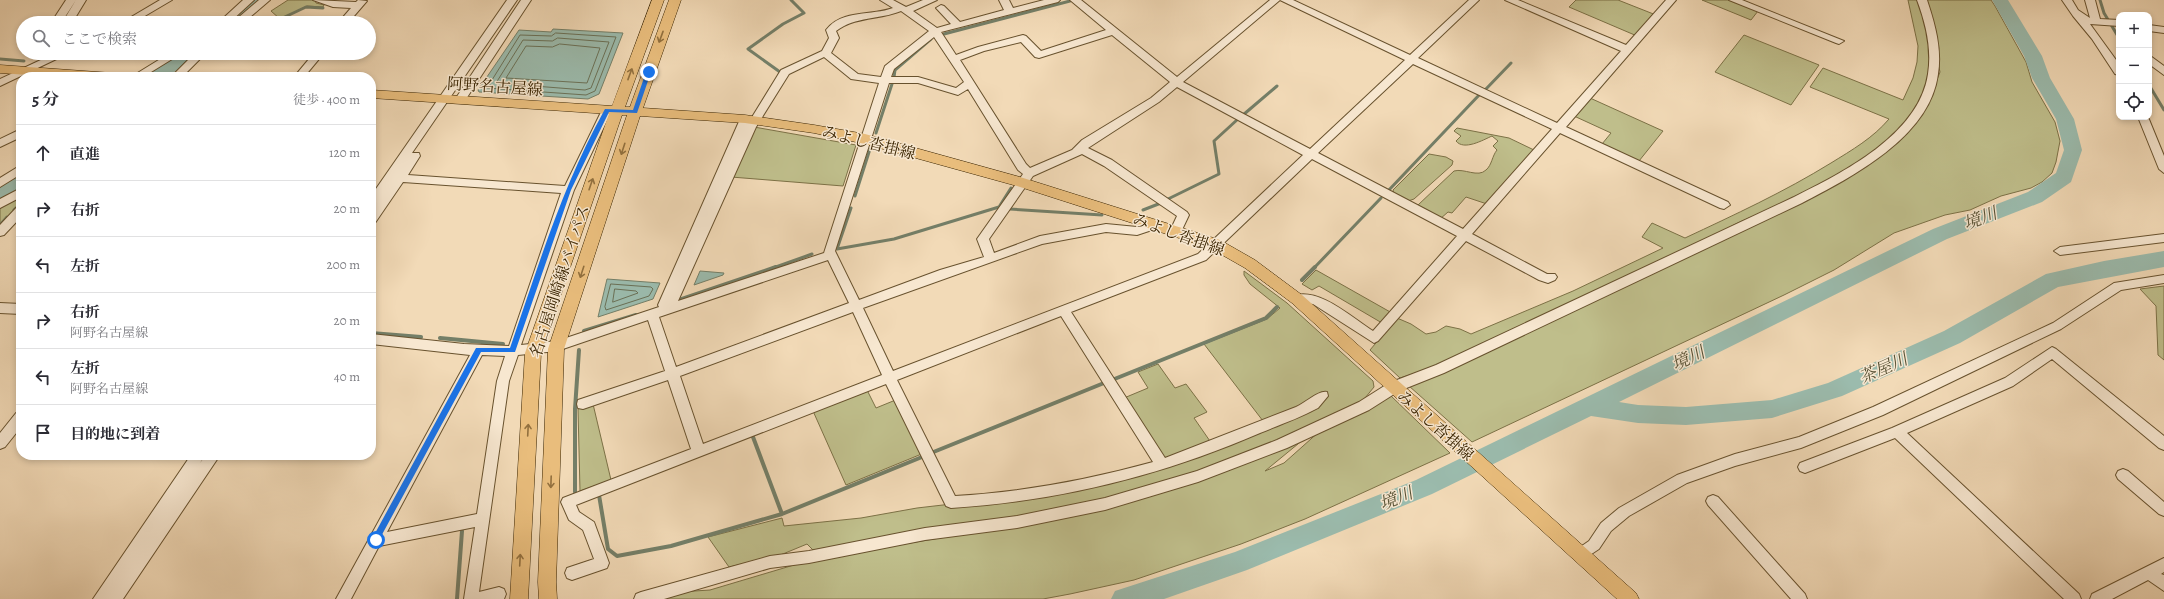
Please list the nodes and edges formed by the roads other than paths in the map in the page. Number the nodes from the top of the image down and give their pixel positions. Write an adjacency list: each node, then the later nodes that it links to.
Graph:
1 (71, 0): 30 (street)
2 (81, 0): 31 (street)
3 (167, 0): 32 (street)
4 (249, 0): 33 (street)
5 (265, 0): 34 (street)
6 (318, 0): 25 (street)
7 (512, 0): 67 (street)
8 (526, 0): 67 (street)
9 (658, 0): 68 (main road, one-way to 9)
10 (675, 0): 69 (main road, one-way to 69)
11 (885, 0): 27 (street)
12 (932, 0): 27 (street)
13 (1004, 0): 28 (street)
14 (1055, 0): 28 (street)
15 (1076, 0): 42 (street)
16 (1276, 0): 63 (street)
17 (1285, 0): 47 (street)
18 (1474, 0): 47 (street)
19 (1510, 0): 44 (street)
20 (1671, 0): 44 (street)
21 (1734, 0): 43 (street)
22 (1922, 0): 114 (street)
23 (2067, 0): 29 (street)
24 (2090, 0): 36 (street)
25 (361, 2): 35 (street)
26 (941, 8): 38 (street)
27 (904, 9): 41 (street); 45 (street)
28 (1010, 12): 38 (street)
29 (2076, 14): 36 (street); 53 (street)
30 (61, 16)
31 (71, 16)
32 (138, 16)
33 (231, 16)
34 (246, 16)
35 (349, 16)
36 (2096, 22): 37 (street)
37 (2116, 23)
38 (958, 26): 41 (street)
39 (2152, 28): 40 (street)
40 (2164, 30)
41 (935, 31): 46 (street); 62 (street)
42 (1114, 31): 46 (street); 63 (street)
43 (1839, 41)
44 (1628, 50): 72 (street)
45 (825, 53): 62 (street); 70 (street)
46 (954, 59): 65 (street)
47 (1412, 59): 72 (street); 77 (street)
48 (43, 60): 56 (street)
49 (165, 60): 57 (street)
50 (194, 60): 58 (street)
51 (313, 60): 59 (street)
52 (2152, 61): 60 (street)
53 (2116, 67)
54 (0, 69): 55 (main road)
55 (26, 72)
56 (36, 72)
57 (145, 72)
58 (181, 72)
59 (303, 72)
60 (2164, 72)
61 (16, 78): 64 (street)
62 (885, 81): 65 (street); 74 (street)
63 (1176, 82): 76 (street); 77 (street)
64 (0, 83)
65 (969, 83): 80 (street)
66 (376, 94): 67 (main road, 阿野名古屋線)
67 (452, 100): 68 (main road, 阿野名古屋線); 81 (street); 85 (street)
68 (612, 111): 69 (main road, 阿野名古屋線); 83 (street); 111 (main road, 名古屋岡崎線バイパス, one-way to 68)
69 (635, 112): 70 (main road, みよし沓掛線); 108 (main road, 名古屋岡崎線バイパス, one-way to 108)
70 (750, 120): 74 (main road, みよし沓掛線); 105 (street)
71 (2144, 120): 78 (street)
72 (1560, 128): 87 (street); 93 (street)
73 (16, 135): 75 (street)
74 (865, 139): 80 (main road, みよし沓掛線); 97 (street)
75 (0, 143)
76 (1081, 149): 80 (street); 91 (street)
77 (1311, 155): 93 (street); 95 (street)
78 (2164, 169)
79 (16, 172): 82 (street)
80 (1024, 177): 90 (main road, みよし沓掛線); 98 (street)
81 (400, 178): 83 (street); 88 (street)
82 (0, 183)
83 (568, 190): 110 (street)
84 (16, 195): 86 (street)
85 (376, 199)
86 (0, 204)
87 (1724, 205)
88 (376, 213)
89 (16, 215): 92 (street)
90 (1157, 224): 91 (main road, みよし沓掛線); 98 (street)
91 (1176, 231): 95 (main road, みよし沓掛線)
92 (0, 232)
93 (1465, 235): 99 (street); 101 (street)
94 (2164, 237): 96 (street)
95 (1215, 244): 101 (main road, みよし沓掛線); 106 (street)
96 (2060, 251)
97 (830, 255): 102 (street); 105 (street)
98 (991, 259): 102 (street)
99 (1551, 277)
100 (2164, 279): 131 (street)
101 (1297, 299): 114 (main road, みよし沓掛線)
102 (856, 306): 112 (street); 113 (street)
103 (0, 308): 104 (street)
104 (16, 309)
105 (663, 311): 108 (street); 112 (street)
106 (1064, 311): 113 (street); 124 (street)
107 (376, 339): 109 (street)
108 (557, 346): 111 (street); 143 (main road, 名古屋岡崎線バイパス, one-way to 143)
109 (479, 349): 110 (street); 130 (street)
110 (513, 351): 111 (street); 129 (street)
111 (534, 351): 142 (main road, 名古屋岡崎線バイパス, one-way to 111)
112 (672, 374): 116 (street); 121 (street)
113 (890, 378): 121 (street); 124 (street)
114 (1394, 387): 131 (main road, みよし沓掛線); 144 (street)
115 (1322, 396): 124 (street)
116 (583, 404)
117 (16, 423): 119 (street)
118 (1897, 432): 120 (street); 125 (street); 147 (street)
119 (0, 443)
120 (2164, 444)
121 (699, 452): 134 (street)
122 (195, 460): 137 (street)
123 (210, 460): 138 (street)
124 (1162, 465)
125 (1805, 467)
126 (2124, 475): 128 (street)
127 (1713, 501): 146 (street)
128 (2164, 510)
129 (483, 519): 130 (street); 140 (street)
130 (376, 540): 139 (street)
131 (1575, 550): 145 (main road, みよし沓掛線)
132 (2164, 565): 133 (street)
133 (2148, 572): 135 (street); 148 (street)
134 (572, 573)
135 (2164, 584)
136 (500, 594): 141 (street)
137 (100, 599)
138 (115, 599)
139 (343, 599)
140 (471, 599)
141 (478, 599)
142 (519, 599)
143 (548, 599)
144 (641, 599)
145 (1630, 599)
146 (1800, 599)
147 (2074, 599)
148 (2097, 599)

